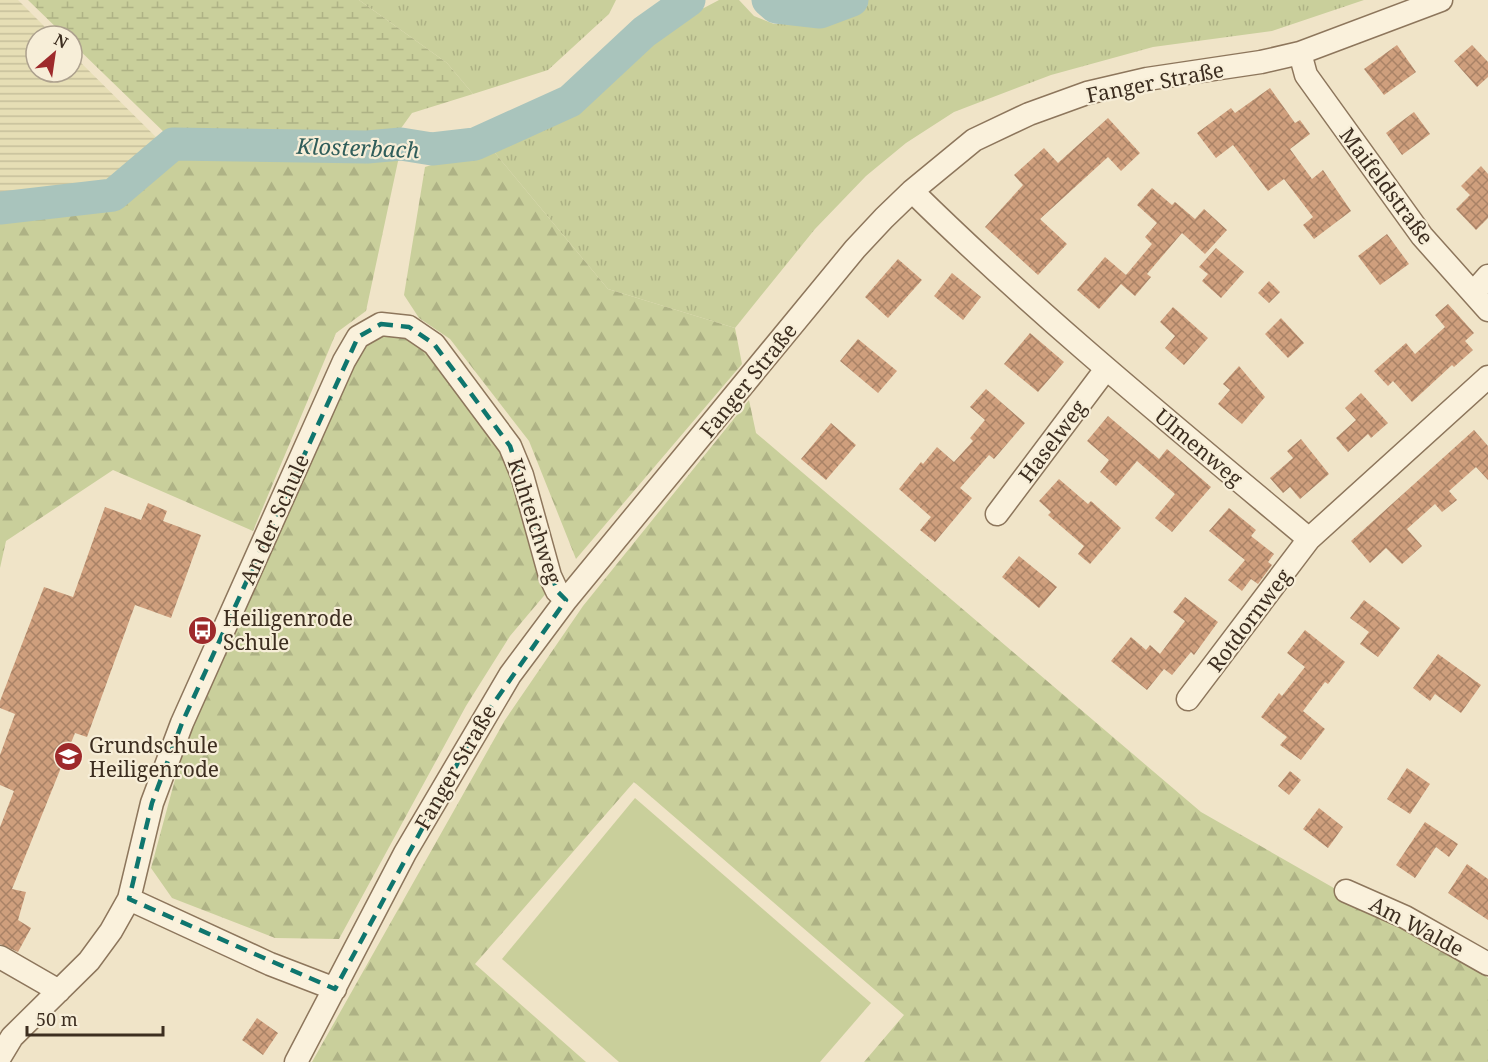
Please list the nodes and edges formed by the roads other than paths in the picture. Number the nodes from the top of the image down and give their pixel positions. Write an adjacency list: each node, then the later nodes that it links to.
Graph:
1 (1441, 0): 2 (street, Fanger Straße)
2 (1300, 53): 3 (street, Fanger Straße); 5 (street, Maifeldstraße)
3 (912, 192): 7 (street, Ulmenweg); 11 (street, Fanger Straße)
4 (1488, 276): 5 (street)
5 (1480, 301)
6 (381, 324): 11 (street, Kuhteichweg); 14 (street, An der Schule)
7 (1106, 369): 9 (street, Haselweg); 10 (street, Ulmenweg)
8 (1488, 377): 10 (street)
9 (997, 514)
10 (1308, 539): 12 (street, Rotdornweg)
11 (566, 600): 17 (street, Fanger Straße)
12 (1188, 699)
13 (1346, 891): 16 (street, Am Walde)
14 (129, 899): 17 (street); 18 (street, An der Schule)
15 (0, 957): 18 (street)
16 (1488, 964)
17 (335, 989): 21 (street, Fanger Straße)
18 (59, 991): 19 (street, An der Schule)
19 (6, 1034): 20 (street, An der Schule)
20 (0, 1057)
21 (296, 1062)

